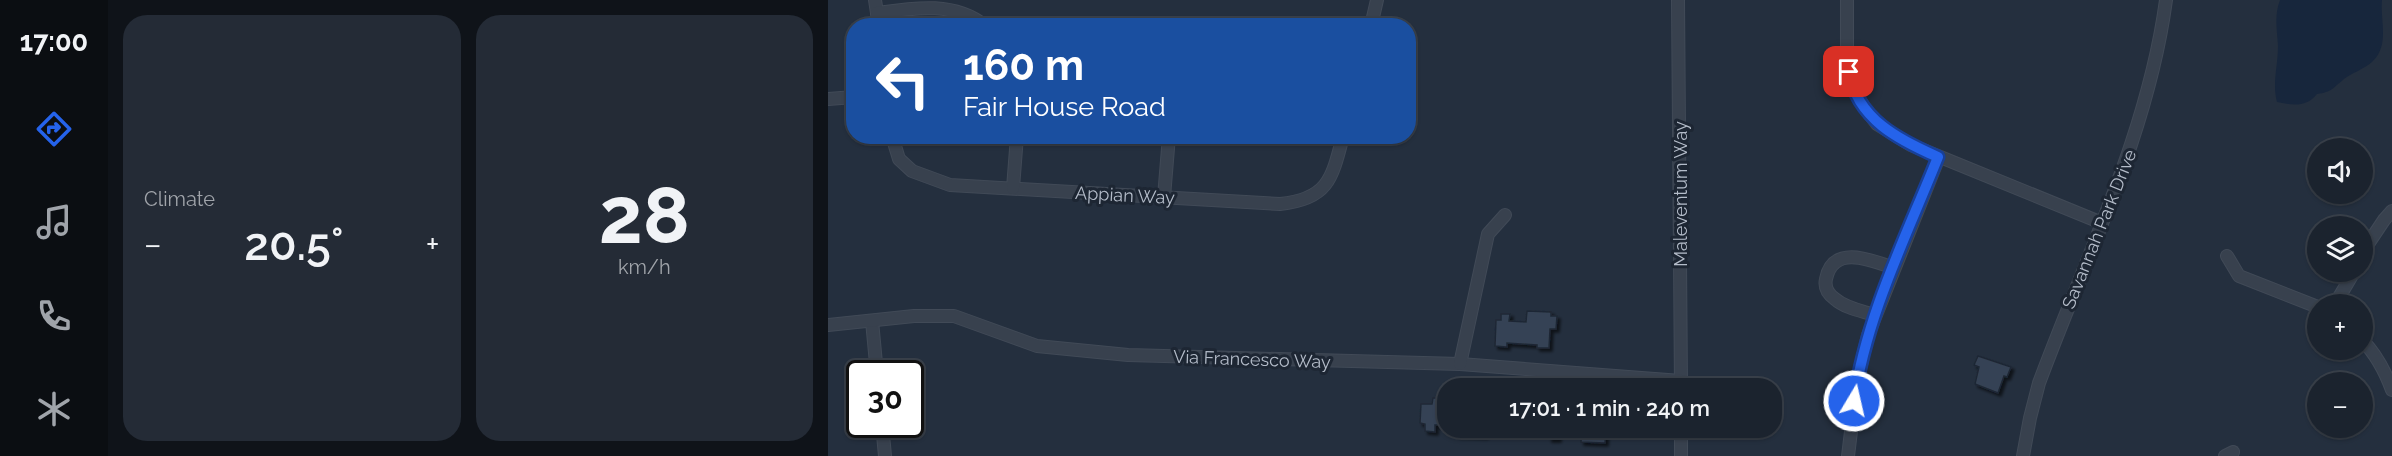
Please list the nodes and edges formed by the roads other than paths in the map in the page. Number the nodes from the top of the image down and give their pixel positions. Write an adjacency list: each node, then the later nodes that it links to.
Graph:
1 (875, 0): 6 (street)
2 (1377, 0): 9 (street)
3 (1678, 0): 33 (street, Maleventum Way)
4 (1847, 0): 16 (street)
5 (2166, 0): 21 (street, Savannah Park Drive)
6 (878, 18)
7 (881, 18): 8 (street)
8 (975, 18)
9 (1373, 18)
10 (846, 98): 11 (street)
11 (828, 99)
12 (894, 144): 17 (street, Appian Way)
13 (1016, 144): 17 (street)
14 (1168, 144): 18 (street)
15 (1341, 144): 18 (street, Appian Way)
16 (1938, 157): 21 (street); 24 (street)
17 (1013, 188): 18 (street, Appian Way)
18 (1164, 197)
19 (2392, 211): 22 (street)
20 (1505, 215): 31 (street)
21 (2102, 223): 40 (street, Savannah Park Drive)
22 (2373, 236)
23 (2227, 256): 25 (street)
24 (1894, 268): 26 (street); 26 (street)
25 (2307, 303)
26 (1874, 315): 39 (street)
27 (873, 321): 28 (street, Via Francesco Way); 30 (street); 31 (street, Via Francesco Way)
28 (828, 325)
29 (2373, 355): 34 (street)
30 (876, 360)
31 (1460, 364): 32 (street, Via Francesco Way)
32 (1607, 378)
33 (1681, 378)
34 (2392, 390)
35 (883, 438): 37 (street)
36 (1681, 438): 38 (street)
37 (885, 456)
38 (1681, 456)
39 (1848, 456)
40 (2023, 456)

